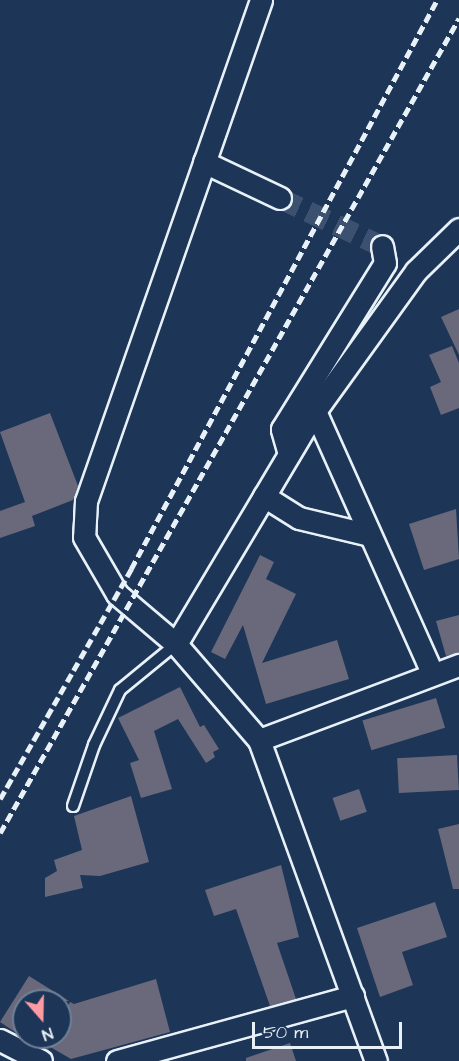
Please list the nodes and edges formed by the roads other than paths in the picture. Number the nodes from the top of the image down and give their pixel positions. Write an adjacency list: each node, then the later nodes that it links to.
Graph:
1 (261, 0): 2 (street)
2 (204, 162): 3 (street); 10 (street)
3 (280, 198)
4 (459, 229): 6 (street)
5 (382, 246): 7 (street)
6 (315, 411): 7 (street); 9 (street)
7 (289, 454): 8 (street)
8 (264, 496): 9 (street); 10 (street)
9 (370, 535): 12 (street)
10 (176, 644): 13 (street); 14 (lane)
11 (459, 665): 12 (street)
12 (432, 673): 13 (street)
13 (259, 740): 15 (street)
14 (73, 806)
15 (353, 996): 18 (street); 19 (street)
16 (0, 1040): 17 (street)
17 (41, 1061)
18 (117, 1061)
19 (376, 1061)

